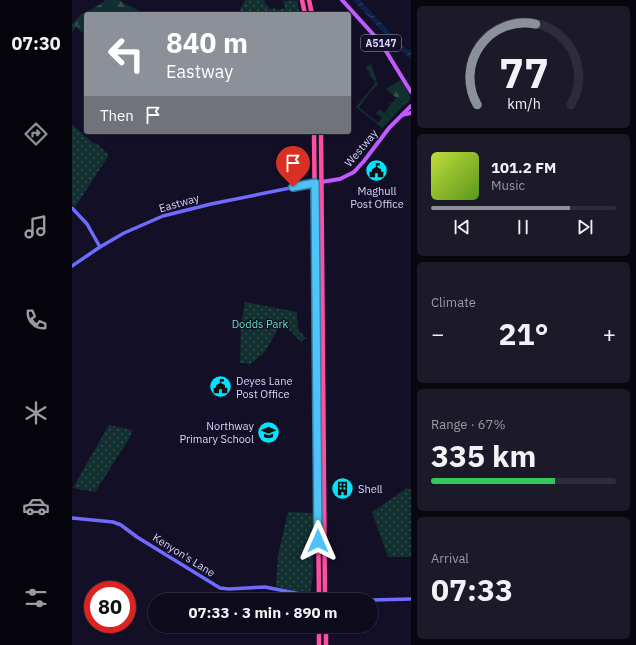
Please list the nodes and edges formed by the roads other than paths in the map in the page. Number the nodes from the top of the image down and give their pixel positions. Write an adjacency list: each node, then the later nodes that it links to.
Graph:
1 (302, 0): 4 (highway)
2 (309, 0): 5 (highway)
3 (342, 0): 6 (main road, A5147)
4 (305, 12)
5 (312, 12)
6 (411, 92)
7 (411, 106): 9 (main road, Westway)
8 (411, 113): 9 (main road)
9 (400, 116): 12 (main road, Westway)
10 (314, 134): 13 (highway)
11 (321, 134): 12 (highway)
12 (322, 182): 13 (main road, Westway); 14 (main road); 18 (highway)
13 (315, 183): 14 (highway); 16 (street, Eastway)
14 (315, 200): 19 (highway)
15 (72, 208): 16 (street)
16 (100, 246): 17 (street, Eastway)
17 (72, 266)
18 (322, 296): 19 (highway); 23 (highway)
19 (316, 333): 22 (highway)
20 (72, 518): 21 (street, Kenyon's Lane)
21 (296, 593)
22 (318, 593)
23 (325, 593)
24 (411, 599): 25 (street, Kenyon's Lane)
25 (378, 600)
26 (319, 633): 28 (highway)
27 (326, 633): 29 (highway)
28 (319, 645)
29 (326, 645)

